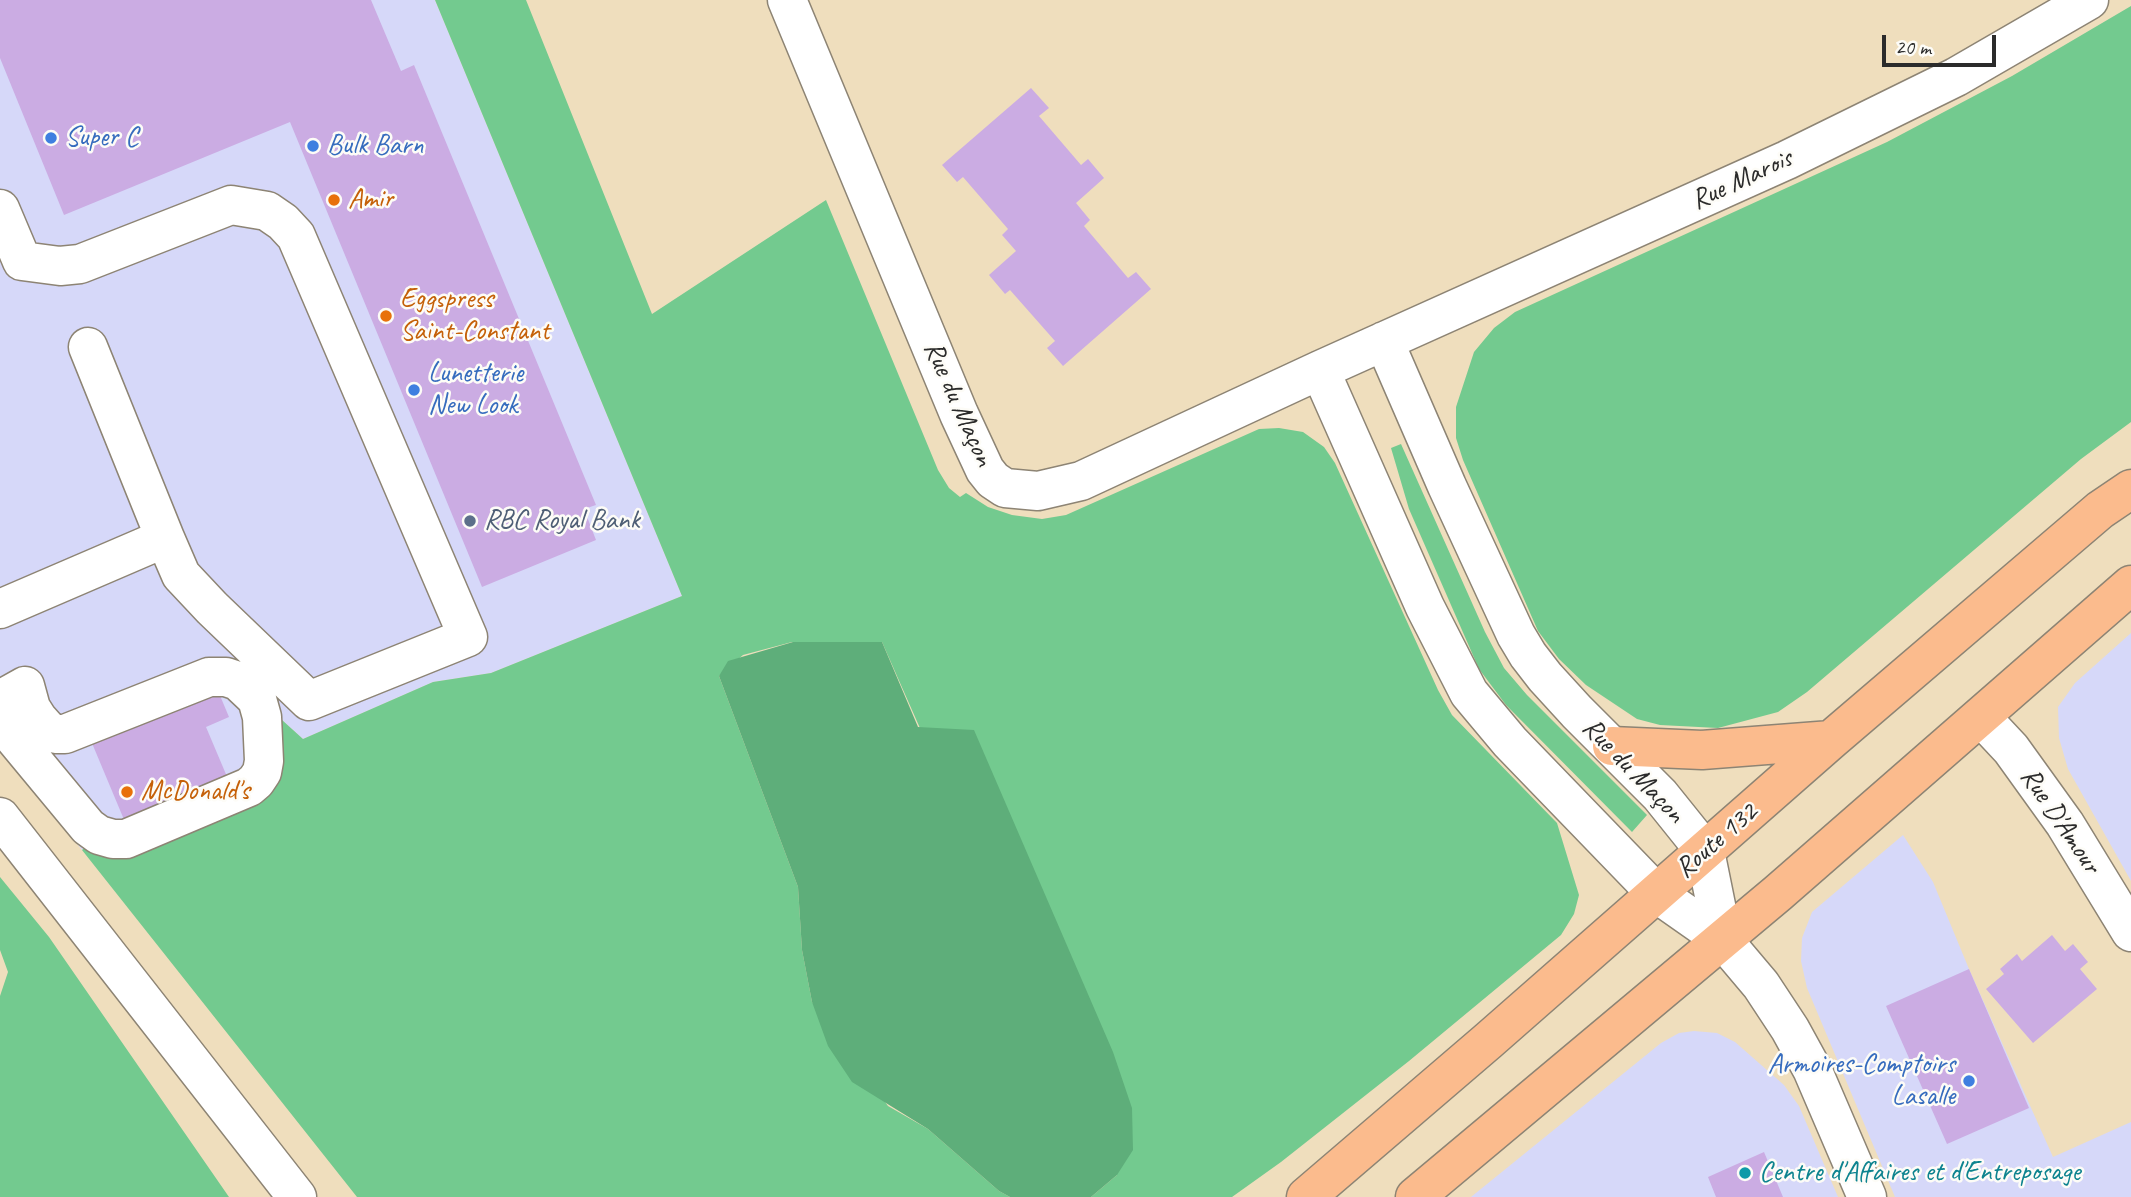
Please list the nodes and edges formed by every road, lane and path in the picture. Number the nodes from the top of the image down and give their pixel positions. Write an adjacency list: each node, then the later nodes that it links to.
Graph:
1 (787, 0): 6 (street, Rue du Maçon)
2 (2089, 0): 4 (street, Rue Marois)
3 (0, 209): 8 (street)
4 (1384, 341): 6 (street, Rue du Maçon); 14 (street, Rue du Maçon)
5 (88, 347): 8 (street)
6 (1320, 370): 17 (street)
7 (2131, 489): 13 (highway, Route 132)
8 (165, 538): 10 (street)
9 (2131, 585): 12 (highway)
10 (0, 609)
11 (24, 686): 11 (street)
12 (1981, 717): 18 (street, Rue D'Amour); 19 (highway)
13 (1831, 740): 14 (highway); 16 (highway, Route 132)
14 (1612, 746): 16 (street, Rue du Maçon)
15 (0, 817): 20 (street)
16 (1705, 851): 17 (highway, Route 132); 19 (street, Rue du Maçon)
17 (1656, 894): 19 (street); 21 (highway, Route 132)
18 (2131, 932)
19 (1723, 940): 22 (highway); 23 (street)
20 (297, 1197)
21 (1306, 1197)
22 (1415, 1197)
23 (1867, 1197)

